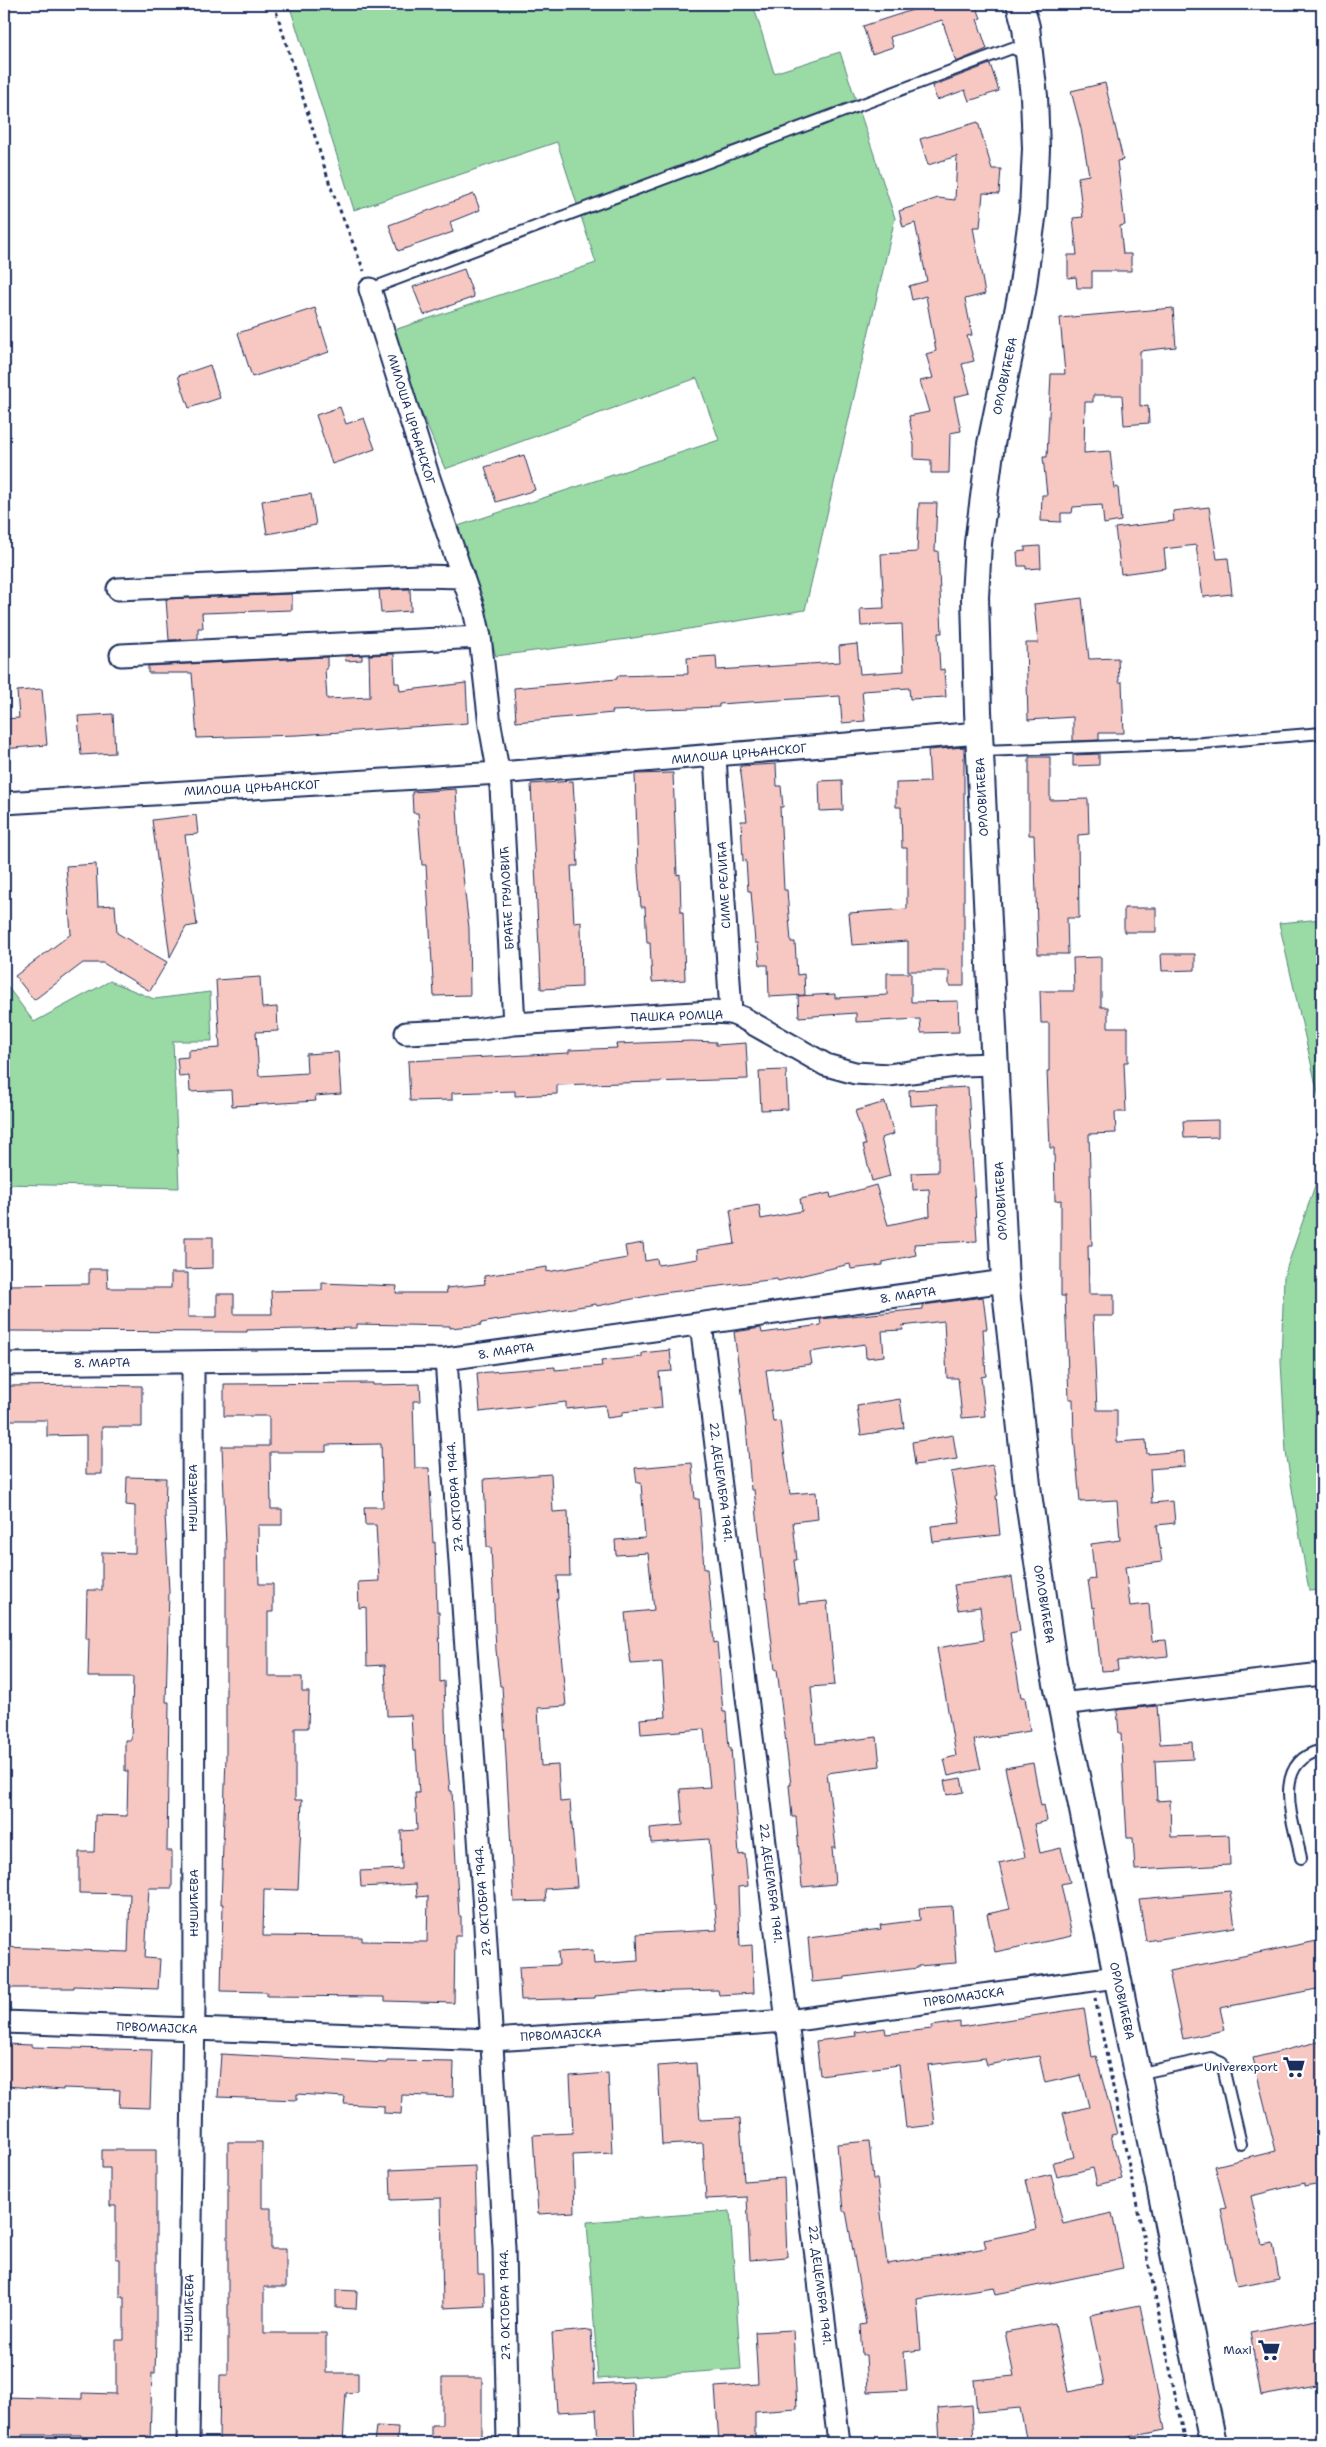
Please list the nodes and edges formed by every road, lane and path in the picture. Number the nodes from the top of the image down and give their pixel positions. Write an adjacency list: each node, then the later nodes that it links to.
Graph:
1 (274, 4): 4 (path)
2 (1020, 4): 3 (street, ОРЛОВИЋЕВА)
3 (1030, 56): 4 (lane); 10 (street, ОРЛОВИЋЕВА)
4 (370, 289): 5 (street, МИЛОША ЦРЊАНСКОГ)
5 (463, 577): 6 (street); 7 (street, МИЛОША ЦРЊАНСКОГ)
6 (118, 589)
7 (480, 637): 8 (street); 12 (street, МИЛОША ЦРЊАНСКОГ)
8 (121, 655)
9 (1322, 732): 10 (lane, ОРЛОВИЋЕВА)
10 (979, 742): 11 (street, МИЛОША ЦРЊАНСКОГ); 17 (street, ОРЛОВИЋЕВА)
11 (715, 757): 12 (street, МИЛОША ЦРЊАНСКОГ); 14 (street, СИМЕ РЕЛИЋА)
12 (499, 773): 13 (street, МИЛОША ЦРЊАНСКОГ); 15 (street, БРАЋЕ ГРУЛОВИЋ)
13 (4, 803)
14 (731, 1014): 15 (street, ПАШКА РОМЦА); 17 (street, ПАШКА РОМЦА)
15 (514, 1024): 16 (street, ПАШКА РОМЦА)
16 (406, 1034)
17 (995, 1064): 18 (street, ОРЛОВИЋЕВА)
18 (1005, 1281): 19 (street, 8. МАРТА); 24 (street, ОРЛОВИЋЕВА)
19 (701, 1324): 20 (street, 8. МАРТА); 29 (street, 22. ДЕЦЕМБРА 1941.)
20 (446, 1359): 21 (street, 8. МАРТА); 31 (street, 27. ОКТОБРА 1944.)
21 (193, 1362): 22 (street, 8. МАРТА); 30 (street, НУШИЋЕВА)
22 (4, 1364)
23 (1322, 1674): 24 (street)
24 (1061, 1704): 27 (street, ОРЛОВИЋЕВА)
25 (1322, 1750): 26 (lane)
26 (1301, 1858)
27 (1104, 1978): 29 (street, ПРВОМАЈСКА); 32 (street, ОРЛОВИЋЕВА); 37 (path)
28 (4, 2022): 30 (street, ПРВОМАЈСКА)
29 (788, 2022): 31 (street, ПРВОМАЈСКА); 36 (street, 22. ДЕЦЕМБРА 1941.)
30 (193, 2029): 31 (street, ПРВОМАЈСКА); 34 (street, НУШИЋЕВА)
31 (492, 2040): 35 (street, 27. ОКТОБРА 1944.)
32 (1137, 2074): 33 (lane); 38 (street, ОРЛОВИЋЕВА)
33 (1241, 2144)
34 (188, 2443)
35 (508, 2443)
36 (839, 2443)
37 (1185, 2443)
38 (1213, 2443)

